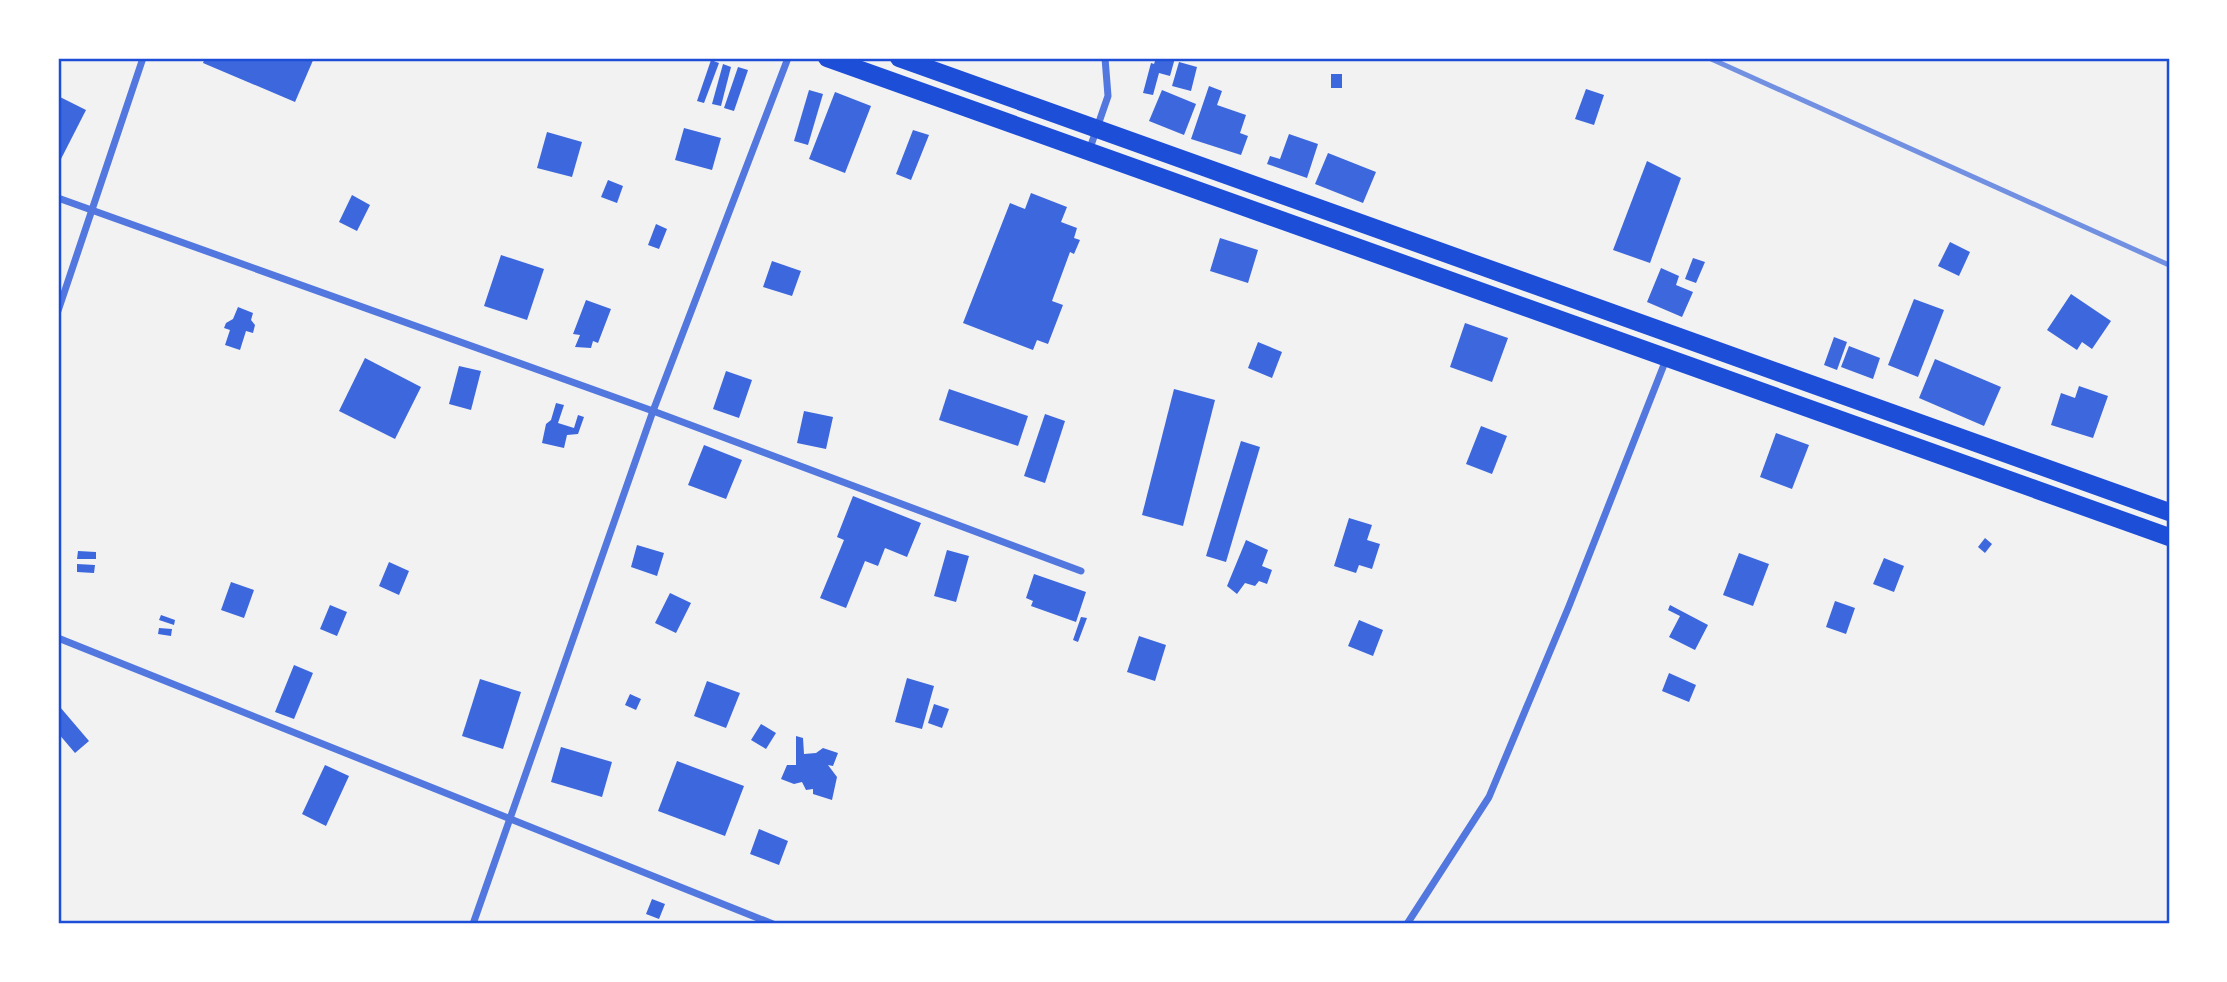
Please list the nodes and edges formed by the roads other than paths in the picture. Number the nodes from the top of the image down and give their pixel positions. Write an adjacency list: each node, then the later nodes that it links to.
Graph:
1 (144, 58): 9 (street)
2 (788, 58): 12 (street)
3 (827, 58): 7 (highway)
4 (899, 58): 6 (highway)
5 (1105, 58): 6 (street)
6 (1097, 128): 7 (street); 13 (highway)
7 (1089, 151): 11 (highway)
8 (58, 198): 9 (street)
9 (92, 210): 10 (street); 12 (street)
10 (58, 312)
11 (1667, 356): 14 (highway); 20 (street)
12 (653, 411): 15 (street); 17 (street)
13 (2169, 512)
14 (2169, 537)
15 (1081, 571)
16 (58, 638): 17 (street)
17 (511, 818): 18 (street); 19 (street)
18 (473, 924)
19 (773, 924)
20 (1407, 924)

